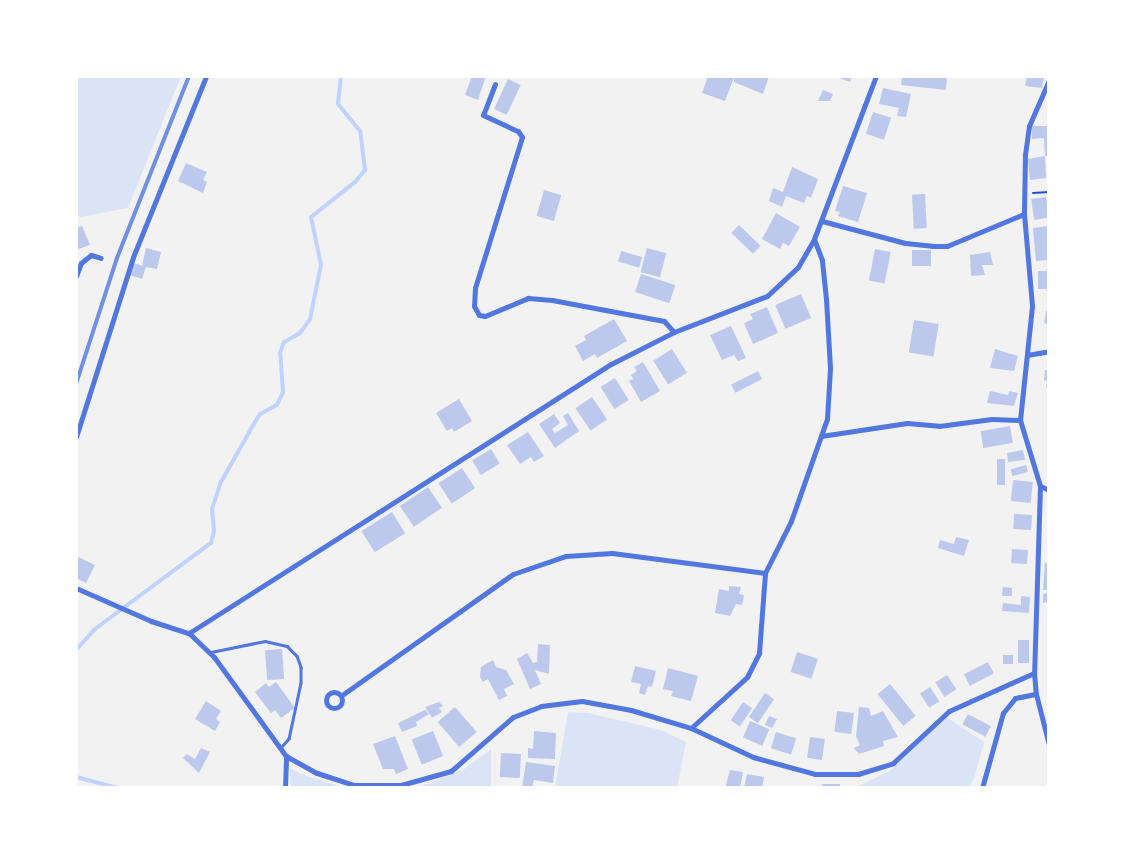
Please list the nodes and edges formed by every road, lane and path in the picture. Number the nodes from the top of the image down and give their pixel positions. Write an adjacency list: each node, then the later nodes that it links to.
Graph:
1 (206, 76): 16 (street)
2 (876, 76): 8 (street)
3 (1049, 80): 6 (street)
4 (495, 84): 12 (street)
5 (1049, 192): 6 (path)
6 (1025, 193): 7 (street)
7 (1024, 214): 8 (street); 14 (street)
8 (822, 221): 9 (street)
9 (814, 239): 12 (street); 17 (street)
10 (101, 258): 11 (street)
11 (76, 276)
12 (674, 332): 22 (street)
13 (1049, 351): 14 (street)
14 (1027, 355): 15 (street)
15 (1020, 420): 17 (street); 18 (street)
16 (76, 436)
17 (821, 436): 20 (street)
18 (1040, 486): 19 (street); 24 (street)
19 (1049, 490)
20 (766, 573): 26 (street); 29 (street)
21 (76, 588): 22 (street)
22 (189, 633): 23 (street)
23 (210, 653): 31 (street); 31 (lane)
24 (1034, 673): 25 (street); 29 (street)
25 (1036, 694): 27 (street); 34 (street)
26 (342, 695)
27 (1041, 705): 28 (street); 30 (street)
28 (1049, 708)
29 (691, 728): 32 (street)
30 (1049, 744)
31 (280, 749): 32 (street)
32 (286, 756): 33 (street)
33 (285, 788)
34 (982, 788)

